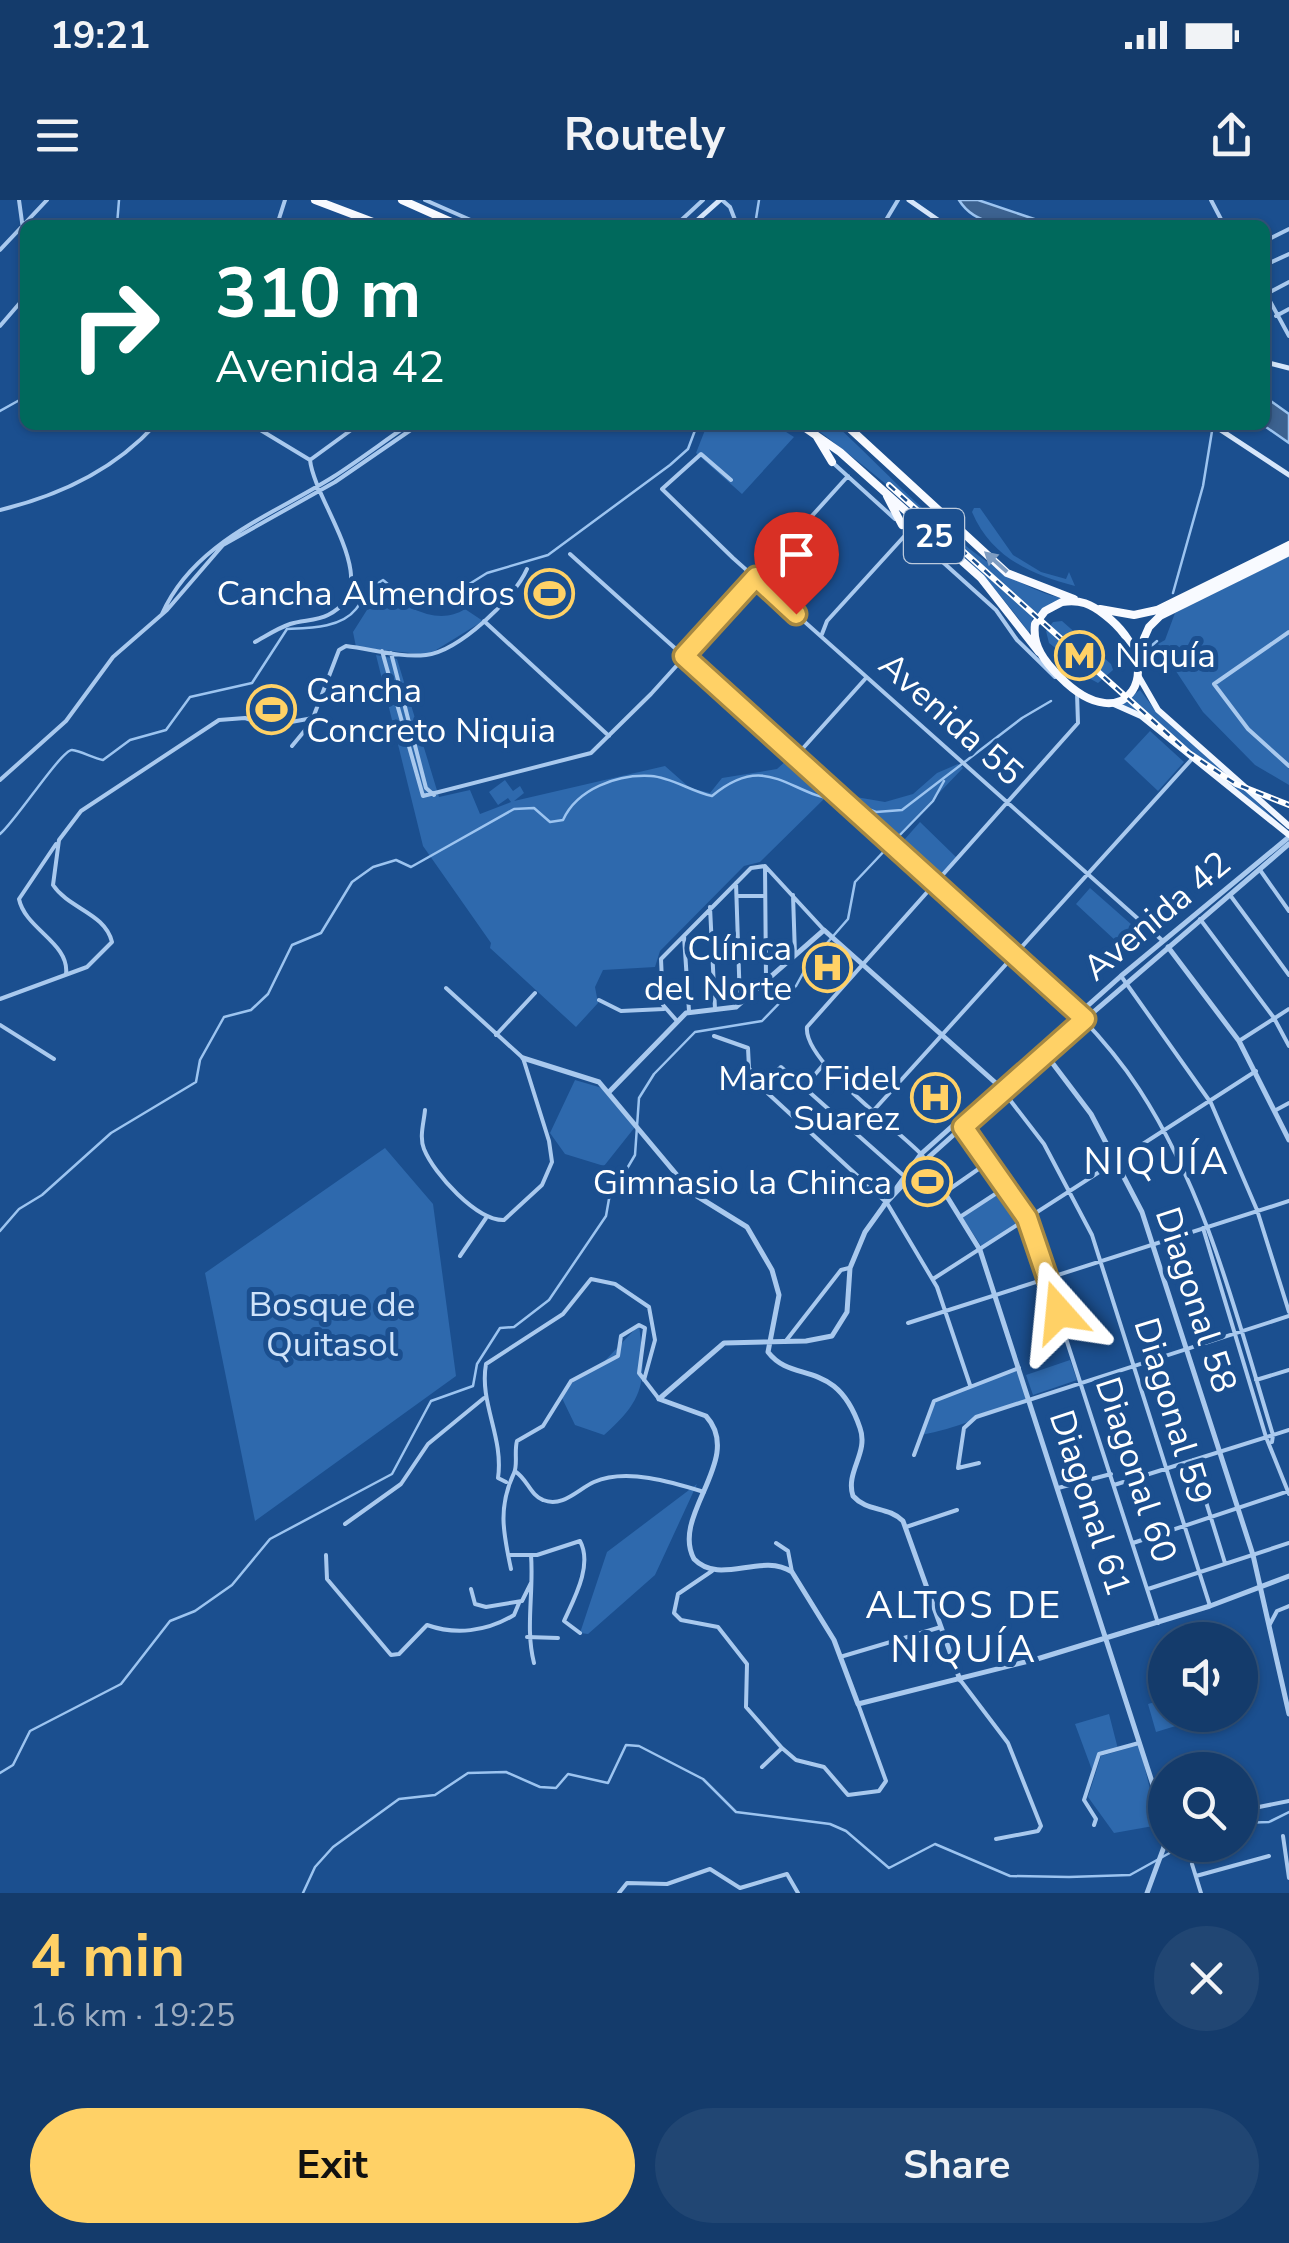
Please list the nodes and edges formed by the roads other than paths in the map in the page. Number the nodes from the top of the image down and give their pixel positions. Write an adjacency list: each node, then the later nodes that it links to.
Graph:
1 (47, 200): 8 (street)
2 (315, 200): 9 (highway)
3 (402, 200): 10 (highway)
4 (424, 200): 11 (street)
5 (703, 200): 12 (street)
6 (720, 200): 13 (main road); 14 (street)
7 (909, 200): 15 (main road)
8 (28, 220)
9 (368, 220)
10 (447, 220)
11 (470, 220)
12 (681, 220)
13 (697, 220)
14 (736, 220)
15 (938, 220)
16 (20, 229): 17 (street)
17 (0, 250)
18 (1270, 303): 21 (street)
19 (20, 304): 22 (street)
20 (1289, 309): 21 (street)
21 (1276, 316): 23 (street)
22 (0, 326)
23 (1289, 336)
24 (149, 430): 40 (street)
25 (260, 430): 33 (street)
26 (351, 430): 33 (street)
27 (401, 430): 38 (street)
28 (410, 430): 38 (street)
29 (809, 430): 32 (highway, 25)
30 (851, 430): 48 (highway, 25, one-way to 30)
31 (1220, 430): 35 (main road)
32 (814, 433): 34 (highway); 39 (highway, 25)
33 (310, 460): 38 (street)
34 (832, 462): 36 (street)
35 (1289, 475)
36 (848, 476): 41 (street); 47 (street)
37 (730, 480): 47 (street, Avenida 55)
38 (316, 490): 55 (street); 73 (street)
39 (885, 492): 41 (highway); 45 (highway, 25)
40 (0, 510)
41 (905, 528): 42 (street); 51 (street)
42 (929, 550): 45 (highway); 63 (street)
43 (1289, 550): 49 (highway, 25); 59 (highway, 25)
44 (570, 554): 60 (street)
45 (964, 562): 58 (highway, 25)
46 (526, 569): 50 (street)
47 (756, 577): 52 (street, Avenida 55); 60 (street)
48 (1083, 602): 49 (highway, 25); 58 (highway)
49 (1094, 608): 59 (highway, 25)
50 (483, 621): 57 (street); 67 (street)
51 (827, 621): 52 (street); 54 (street)
52 (812, 628): 54 (street, Avenida 55)
53 (1289, 632): 72 (street)
54 (821, 636): 61 (street, Avenida 55)
55 (255, 642)
56 (382, 651): 57 (street); 65 (street); 74 (street)
57 (390, 652): 74 (street)
58 (1040, 652): 63 (highway, 25)
59 (1137, 654): 62 (highway)
60 (684, 656): 67 (street); 70 (street)
61 (867, 677): 70 (street); 75 (street, Avenida 55)
62 (1139, 677): 64 (highway); 66 (main road)
63 (1074, 690): 64 (highway); 75 (street)
64 (1114, 704): 68 (main road)
65 (313, 718): 69 (street); 78 (street)
66 (1180, 731): 68 (main road); 76 (main road)
67 (609, 736): 74 (street)
68 (1170, 742): 71 (main road)
69 (292, 746)
70 (796, 756): 83 (street)
71 (1191, 760): 77 (main road); 82 (street)
72 (1289, 766)
73 (0, 780)
74 (434, 795)
75 (1006, 804): 82 (street, Avenida 55); 83 (street)
76 (1289, 826)
77 (1289, 836): 91 (street, Avenida 42)
78 (59, 840): 98 (street); 98 (street)
79 (1289, 844): 81 (street, Avenida 42)
80 (765, 866): 84 (street); 85 (street, Diagonal 59); 88 (street)
81 (1260, 870): 86 (street, Avenida 42); 90 (street)
82 (1087, 874): 94 (street, Avenida 55); 96 (street)
83 (936, 881): 96 (street); 97 (street)
84 (736, 883): 87 (street); 89 (street)
85 (793, 894): 93 (street, Diagonal 59); 95 (street)
86 (1230, 894): 91 (street, Avenida 42); 99 (street)
87 (737, 896): 88 (street); 106 (street)
88 (766, 896): 100 (street)
89 (710, 907): 92 (street); 107 (street)
90 (1289, 910)
91 (1198, 916): 94 (street, Avenida 42); 112 (street)
92 (684, 934): 109 (street); 110 (street)
93 (830, 934): 95 (street); 97 (street, Diagonal 59)
94 (1165, 944): 101 (street, Avenida 42); 119 (street)
95 (795, 955): 100 (street)
96 (1014, 955): 111 (street); 117 (street)
97 (859, 965): 117 (street, Diagonal 59); 124 (street)
98 (66, 974): 104 (street)
99 (1289, 975)
100 (766, 980): 106 (street)
101 (1123, 980): 111 (street, Avenida 42); 113 (street, Avenida 42); 131 (street)
102 (446, 988): 116 (street)
103 (536, 993): 116 (street)
104 (0, 1000)
105 (600, 1000): 109 (street)
106 (740, 1003): 107 (street)
107 (715, 1009): 110 (street)
108 (1289, 1009): 112 (street)
109 (664, 1010): 114 (street)
110 (689, 1011): 114 (street)
111 (1080, 1013): 113 (street); 121 (street, Avenida 42)
112 (1274, 1018): 119 (street); 120 (street)
113 (1085, 1019): 121 (street, Avenida 42); 137 (street)
114 (677, 1021): 129 (street)
115 (0, 1026): 122 (street)
116 (496, 1034): 123 (street)
117 (942, 1035): 127 (street, Diagonal 59); 134 (street)
118 (714, 1036): 128 (street)
119 (1239, 1041): 125 (street)
120 (1289, 1046)
121 (1043, 1051): 127 (street, Avenida 42); 130 (street, Avenida 42); 141 (street, Diagonal 58)
122 (54, 1058)
123 (523, 1058): 129 (street); 150 (street)
124 (824, 1064): 126 (street); 134 (street)
125 (1256, 1070): 131 (street); 135 (street)
126 (805, 1086): 128 (street); 143 (street)
127 (998, 1086): 130 (street, Diagonal 59); 136 (street, Avenida 42)
128 (761, 1087): 148 (street)
129 (609, 1092): 166 (street)
130 (1004, 1092): 136 (street, Avenida 42); 145 (street, Diagonal 59)
131 (1212, 1102): 137 (street); 149 (street)
132 (1289, 1103): 135 (street)
133 (425, 1110): 150 (street)
134 (874, 1110): 139 (street)
135 (1276, 1110): 138 (street)
136 (961, 1124): 139 (street, Avenida 42); 140 (street, Diagonal 60); 142 (street, Avenida 42)
137 (1162, 1132): 141 (street); 153 (street)
138 (1289, 1140)
139 (921, 1154): 142 (street, Diagonal 61); 143 (street, Avenida 42)
140 (990, 1161): 144 (street, Diagonal 60); 146 (street)
141 (1118, 1161): 145 (street); 154 (street, Diagonal 58)
142 (924, 1162): 143 (street, Avenida 42); 146 (street, Diagonal 61)
143 (905, 1178): 148 (street, Avenida 42)
144 (1007, 1187): 151 (street); 152 (street, Diagonal 60)
145 (1072, 1190): 152 (street); 157 (street, Diagonal 59)
146 (944, 1193): 151 (street, Diagonal 61)
147 (1289, 1201): 149 (street)
148 (884, 1203): 158 (street, Avenida 42); 160 (street)
149 (1257, 1210): 153 (street); 163 (street)
150 (486, 1218): 156 (street)
151 (960, 1218): 155 (street, Diagonal 61)
152 (1027, 1218): 155 (street); 159 (street, Diagonal 60)
153 (1205, 1227): 154 (street); 165 (street)
154 (1153, 1245): 157 (street); 168 (street, Diagonal 58)
155 (980, 1250): 160 (street); 161 (street, Diagonal 61)
156 (460, 1256)
157 (1102, 1262): 159 (street); 169 (street, Diagonal 59)
158 (850, 1268): 167 (street); 167 (street)
159 (1048, 1277): 161 (street); 174 (street, Diagonal 60)
160 (933, 1280): 162 (street)
161 (995, 1294): 162 (street); 170 (street, Diagonal 61)
162 (946, 1310): 164 (street); 175 (street)
163 (1289, 1314): 165 (street)
164 (908, 1323)
165 (1239, 1333): 168 (street); 173 (street); 181 (street)
166 (770, 1341): 167 (street); 177 (street); 200 (street)
167 (785, 1342)
168 (1186, 1350): 169 (street); 183 (street, Diagonal 58)
169 (1134, 1365): 174 (street); 187 (street, Diagonal 59)
170 (1020, 1368): 175 (street); 178 (street, Diagonal 61)
171 (1289, 1370): 173 (street)
172 (644, 1380): 176 (street); 177 (street); 188 (street)
173 (1256, 1380): 180 (street)
174 (1081, 1382): 178 (street); 189 (street, Diagonal 60)
175 (970, 1385): 184 (street)
176 (485, 1397): 190 (street); 198 (street)
177 (659, 1398): 193 (street)
178 (1030, 1398): 186 (street); 192 (street, Diagonal 61)
179 (1289, 1430): 180 (street)
180 (1273, 1435): 181 (street); 182 (street)
181 (1266, 1437): 182 (street); 183 (street)
182 (1272, 1442): 194 (street)
183 (1219, 1450): 185 (street); 195 (street, Diagonal 58)
184 (914, 1455)
185 (1193, 1460): 187 (street); 197 (street)
186 (979, 1463)
187 (1164, 1469): 191 (street); 199 (street, Diagonal 59)
188 (516, 1472): 190 (street); 193 (street)
189 (1110, 1474): 191 (street, Diagonal 60); 192 (street)
190 (506, 1482): 205 (street)
191 (1114, 1484): 201 (street, Diagonal 60)
192 (1058, 1488): 229 (street, Diagonal 61)
193 (704, 1492): 210 (street)
194 (1289, 1492): 195 (street)
195 (1238, 1508): 197 (street); 207 (street, Diagonal 58)
196 (957, 1510): 200 (street)
197 (1210, 1516): 199 (street); 208 (street)
198 (345, 1524)
199 (1182, 1526): 201 (street); 211 (street, Diagonal 59)
200 (906, 1527): 224 (street)
201 (1133, 1542): 217 (street, Diagonal 60)
202 (1289, 1542): 207 (street)
203 (776, 1543): 212 (street)
204 (326, 1555): 218 (street)
205 (508, 1555): 206 (street); 209 (street)
206 (530, 1555): 214 (street); 226 (street)
207 (1253, 1555): 208 (street); 216 (street, Diagonal 58)
208 (1225, 1563): 211 (street)
209 (511, 1569)
210 (712, 1571): 212 (street); 236 (street)
211 (1198, 1571): 217 (street); 219 (street, Diagonal 59)
212 (792, 1572): 230 (street)
213 (1289, 1576): 216 (street)
214 (533, 1579): 218 (street); 227 (street)
215 (471, 1588): 218 (street)
216 (1262, 1588): 219 (street); 223 (street, Diagonal 58)
217 (1148, 1589): 221 (street, Diagonal 60)
218 (519, 1603)
219 (1210, 1606): 222 (street)
220 (1289, 1606): 223 (street)
221 (1158, 1622)
222 (1161, 1622)
223 (1270, 1624): 234 (street, Diagonal 58)
224 (942, 1626): 230 (street); 232 (street)
225 (1148, 1626): 229 (street)
226 (580, 1634)
227 (527, 1637): 228 (street); 231 (street)
228 (558, 1638)
229 (1106, 1638): 232 (street); 235 (street, Diagonal 61)
230 (840, 1656): 233 (street)
231 (534, 1663)
232 (960, 1680): 233 (street); 243 (street)
233 (858, 1704): 236 (street)
234 (1289, 1714)
235 (1140, 1742): 238 (street, Diagonal 61); 241 (street)
236 (782, 1748): 237 (street)
237 (762, 1767)
238 (1148, 1768)
239 (1289, 1801): 240 (street)
240 (1258, 1807)
241 (1094, 1825)
242 (1283, 1836): 248 (street)
243 (996, 1839)
244 (1269, 1856): 247 (street)
245 (1157, 1862): 251 (street)
246 (1192, 1864): 247 (street)
247 (1196, 1876): 252 (street)
248 (1289, 1878)
249 (619, 1893): 250 (street)
250 (798, 1893)
251 (1147, 1893)
252 (1201, 1893)

